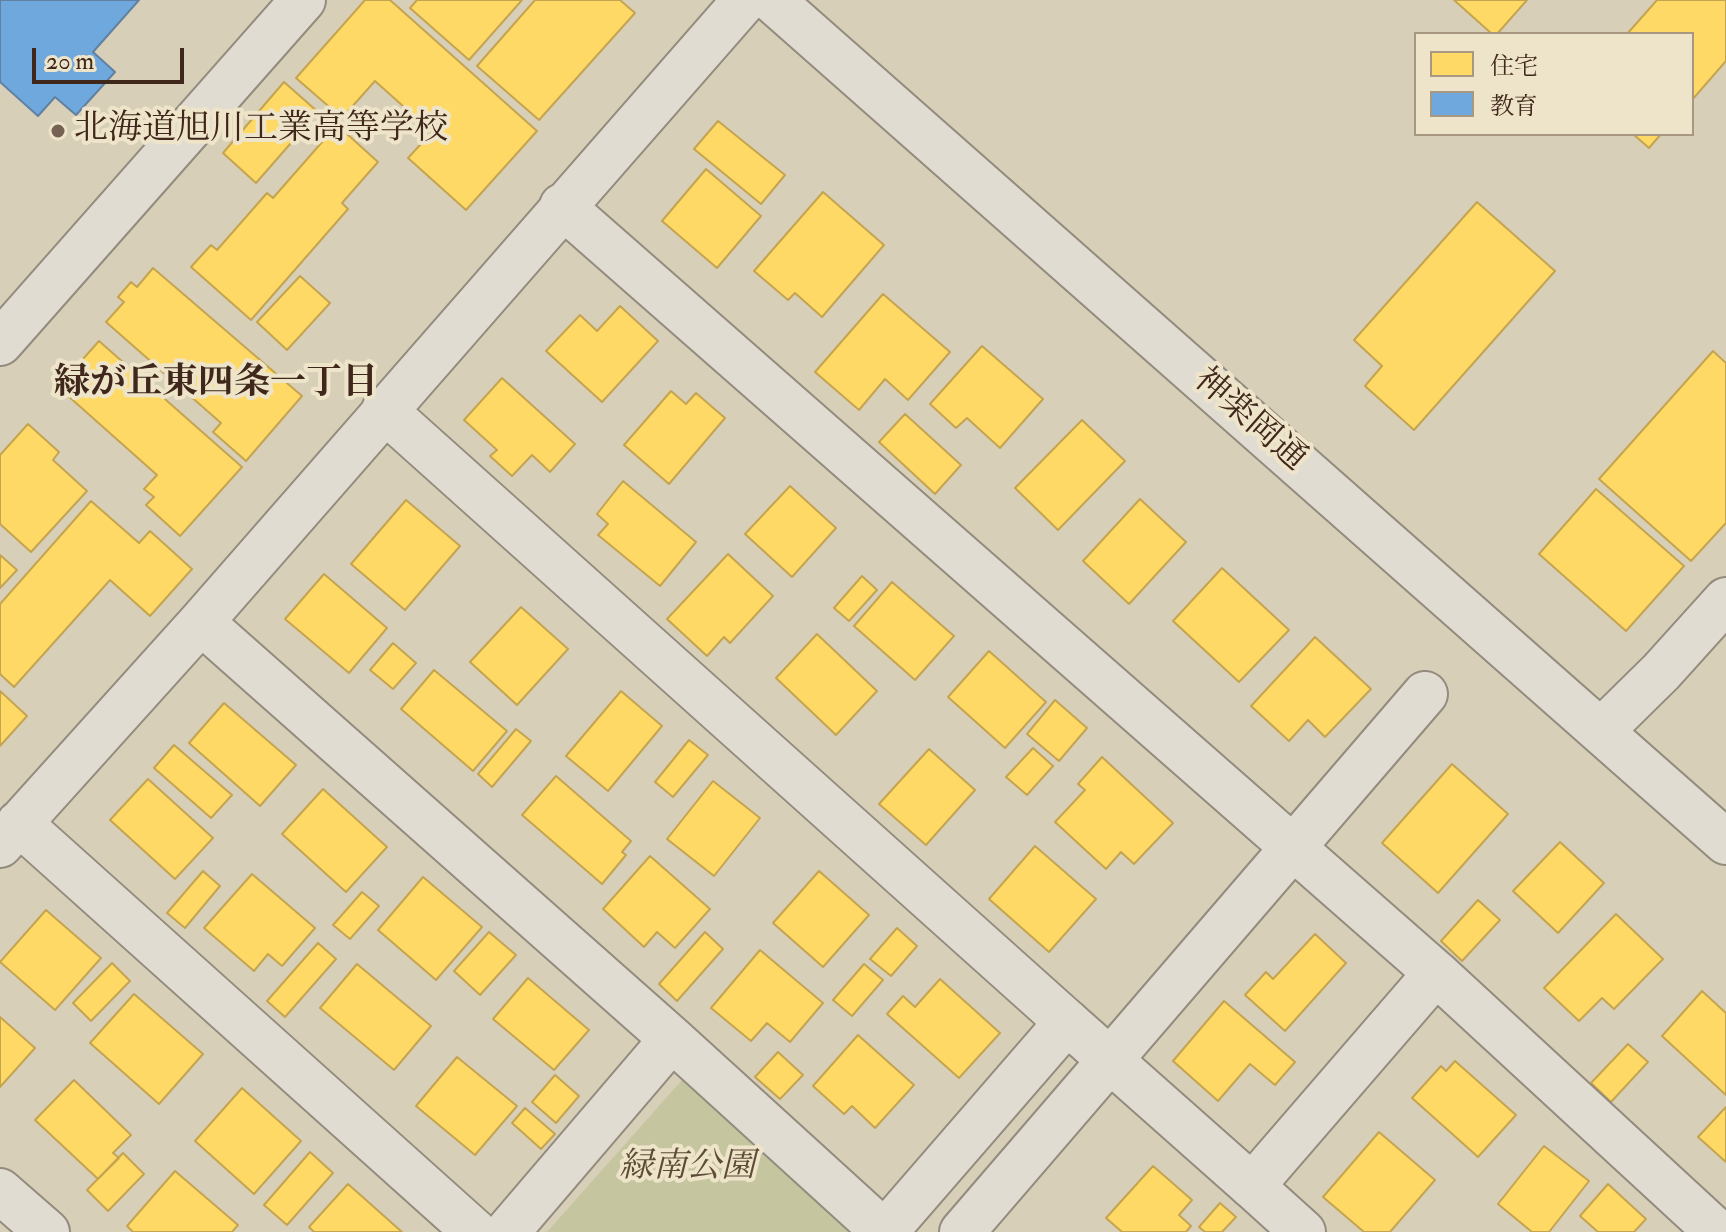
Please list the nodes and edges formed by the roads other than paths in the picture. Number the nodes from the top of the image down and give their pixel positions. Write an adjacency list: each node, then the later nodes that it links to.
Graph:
1 (303, 0): 5 (street)
2 (745, 0): 4 (street)
3 (772, 0): 10 (street, 神楽岡通)
4 (562, 206): 6 (street); 13 (street)
5 (0, 343)
6 (384, 410): 8 (street); 15 (street)
7 (1726, 600): 10 (street)
8 (201, 622): 11 (street); 16 (street)
9 (1425, 694): 13 (street)
10 (1601, 731): 12 (street, 神楽岡通)
11 (10, 834): 21 (street)
12 (1726, 842)
13 (1293, 850): 14 (street); 17 (street)
14 (1436, 973): 18 (street); 26 (street)
15 (1067, 1022): 17 (street); 23 (street)
16 (672, 1039): 22 (street); 23 (street)
17 (1110, 1061): 18 (street); 24 (street)
18 (1252, 1186): 25 (street)
19 (0, 1191): 20 (street)
20 (47, 1232)
21 (475, 1232)
22 (507, 1232)
23 (885, 1232)
24 (962, 1232)
25 (1303, 1232)
26 (1717, 1232)

